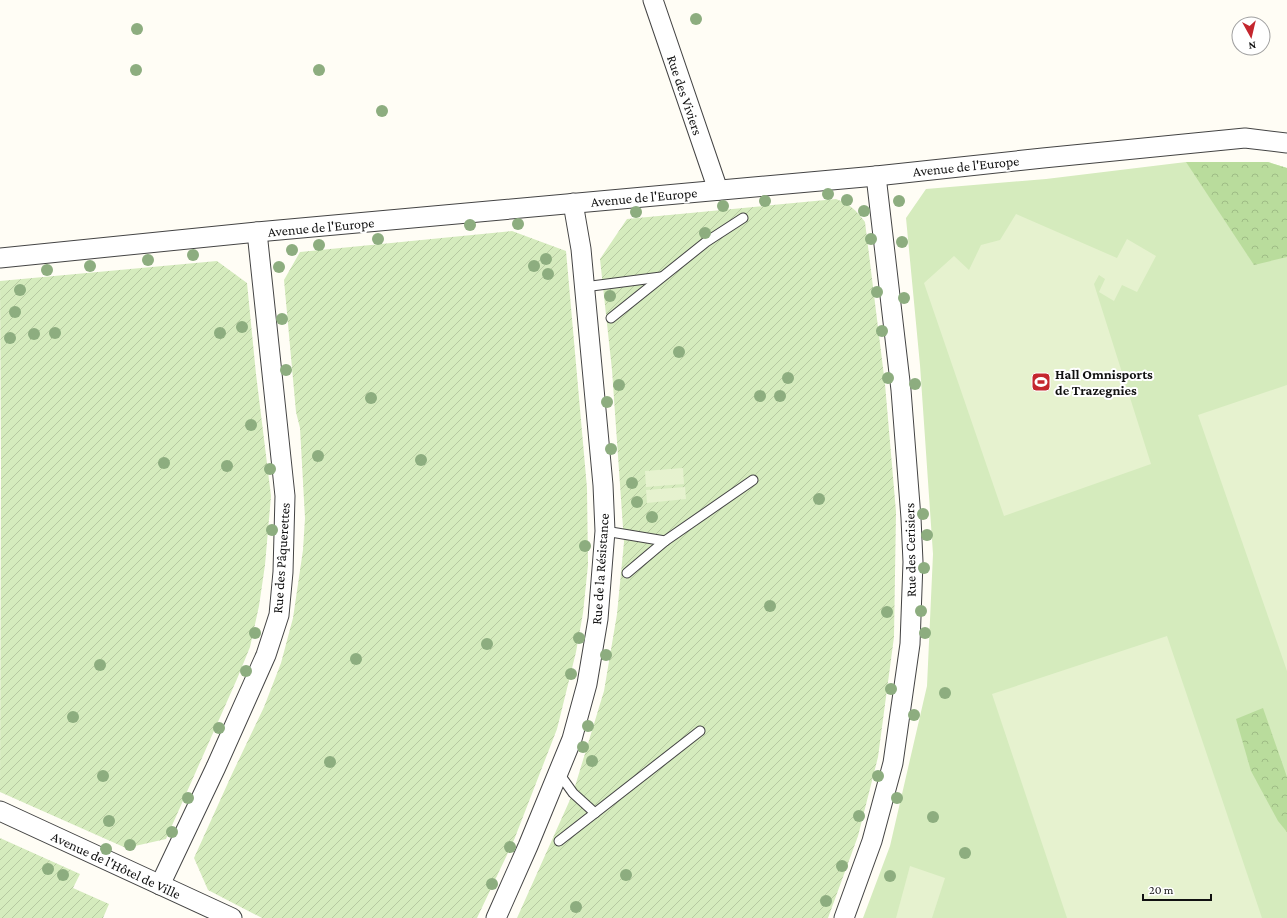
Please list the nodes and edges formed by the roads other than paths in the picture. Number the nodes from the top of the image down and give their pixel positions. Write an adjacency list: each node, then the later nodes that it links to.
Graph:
1 (653, 0): 4 (street, Rue des Viviers)
2 (1287, 143): 3 (street, Avenue de l'Europe)
3 (876, 176): 4 (street, Avenue de l'Europe); 24 (street, Rue des Cerisiers)
4 (718, 190): 5 (street, Avenue de l'Europe)
5 (573, 204): 7 (street, Avenue de l'Europe); 10 (street, Rue de la Résistance)
6 (743, 218): 9 (lane)
7 (257, 232): 8 (street, Avenue de l'Europe); 21 (street, Rue des Pâquerettes)
8 (0, 258)
9 (662, 277): 10 (lane); 11 (lane)
10 (584, 287): 13 (street, Rue de la Résistance)
11 (611, 318)
12 (753, 480): 14 (lane)
13 (605, 531): 14 (lane); 17 (street, Rue de la Résistance)
14 (665, 541): 15 (lane)
15 (627, 573)
16 (700, 731): 19 (lane)
17 (558, 772): 19 (lane); 23 (street, Rue de la Résistance)
18 (0, 812): 21 (street, Avenue de l'Hôtel de Ville)
19 (595, 813): 20 (lane)
20 (559, 841)
21 (160, 885): 22 (street, Avenue de l'Hôtel de Ville)
22 (232, 918)
23 (496, 918)
24 (844, 918)

